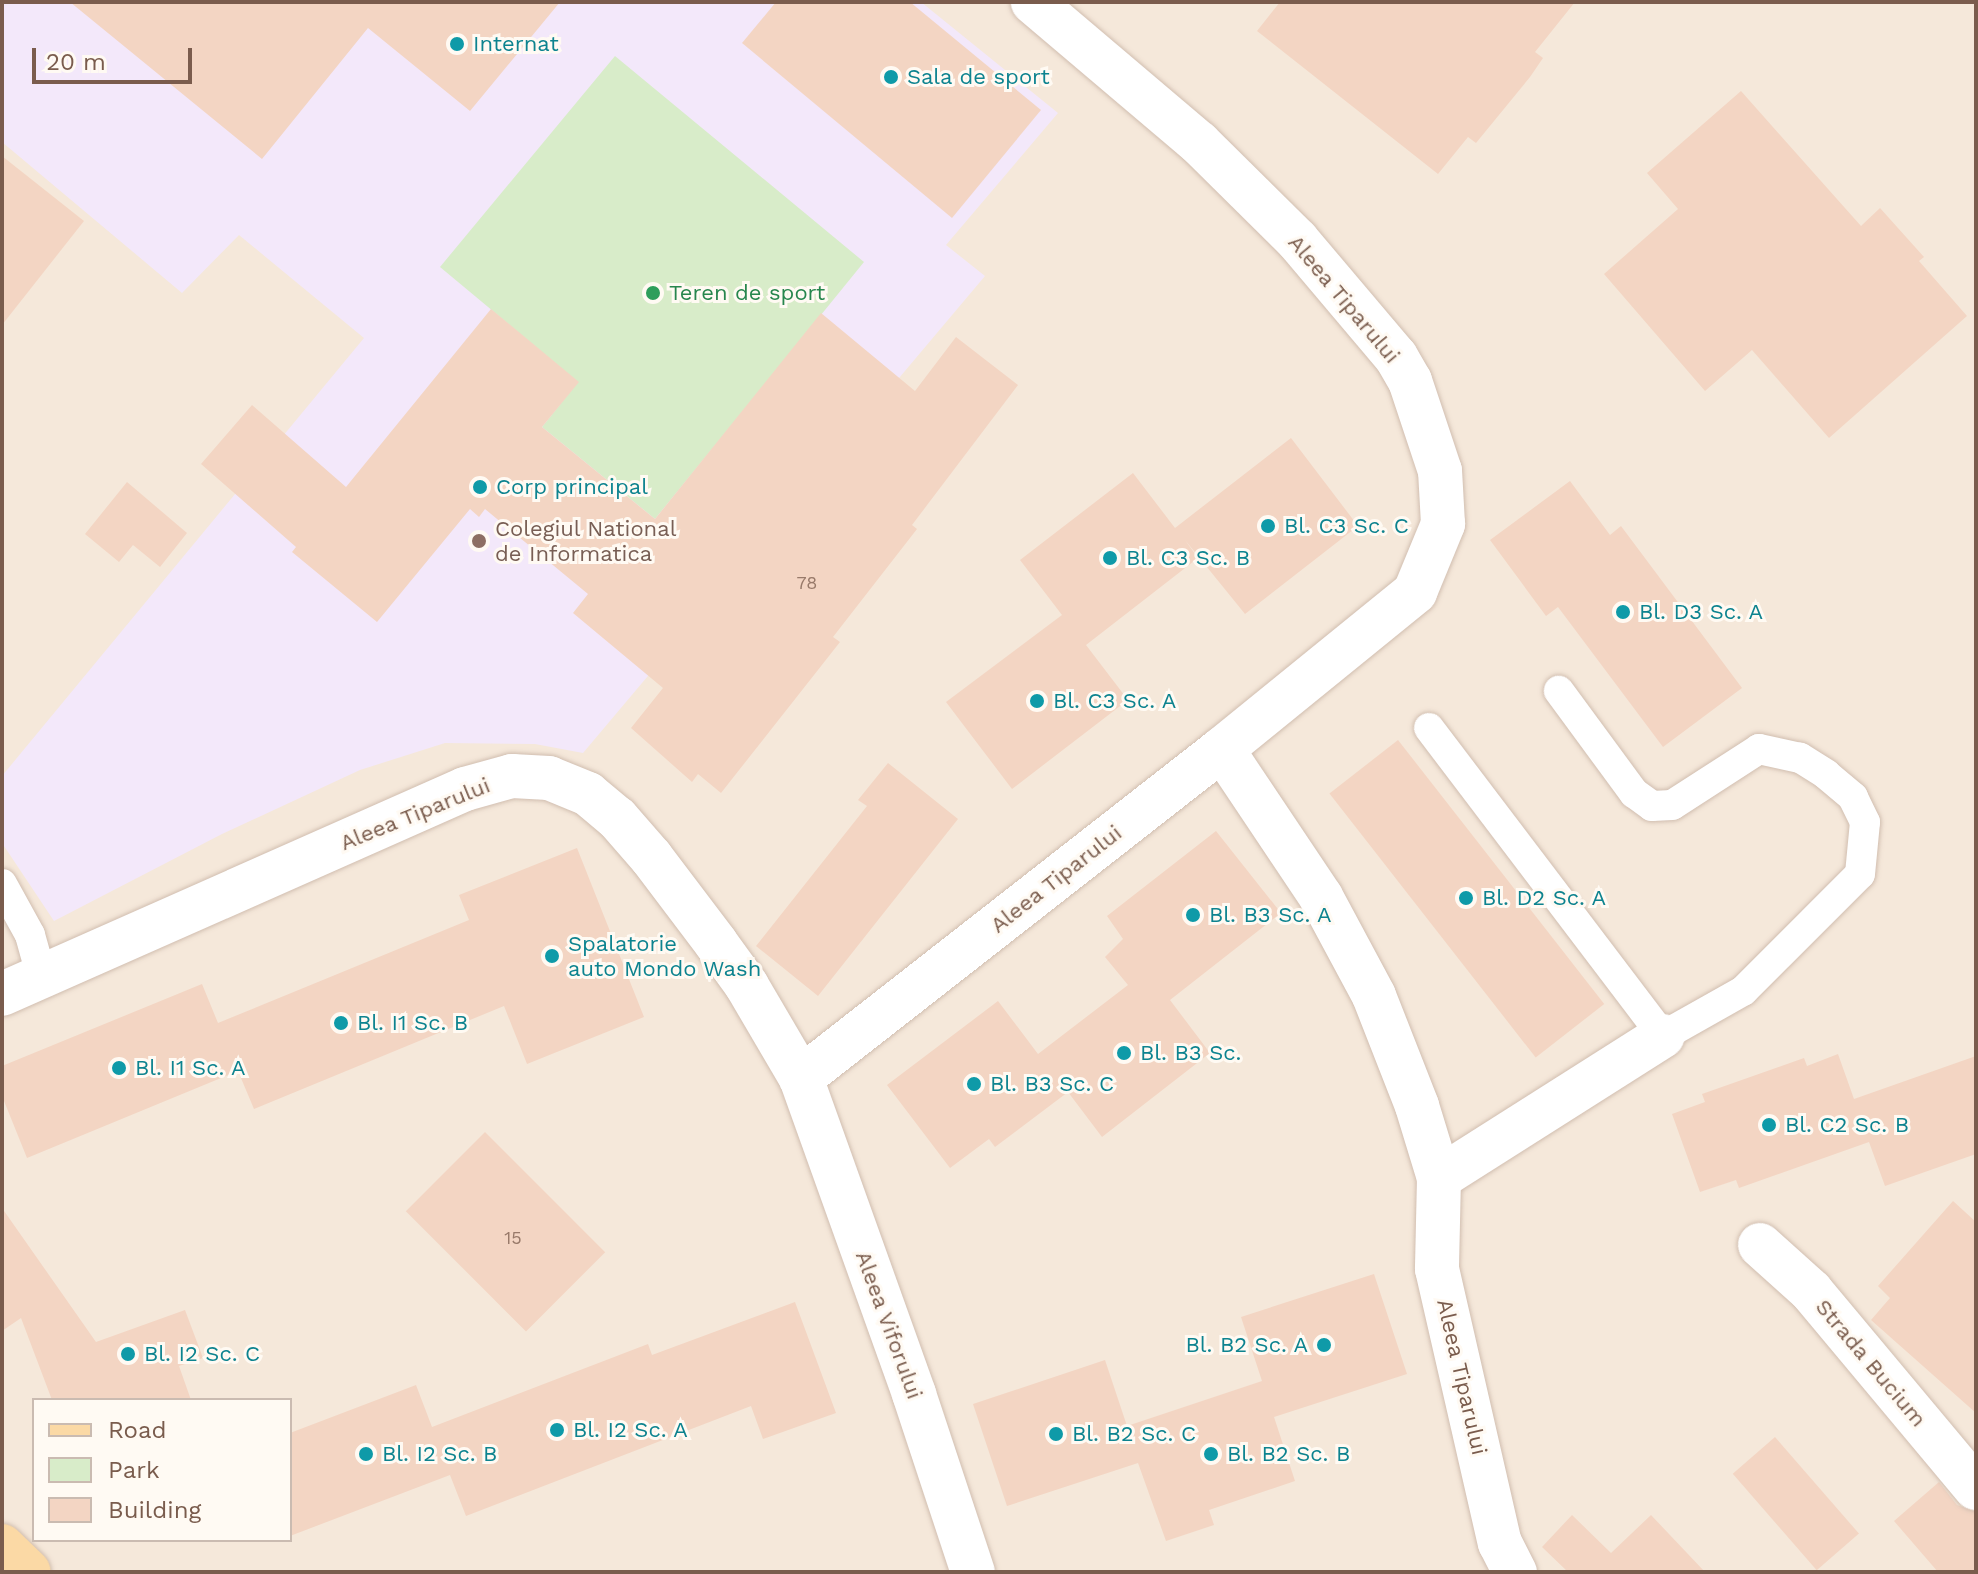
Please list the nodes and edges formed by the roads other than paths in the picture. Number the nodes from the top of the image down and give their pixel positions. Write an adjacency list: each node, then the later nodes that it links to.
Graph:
1 (1033, 2): 4 (street, Aleea Tiparului)
2 (1559, 691): 8 (lane)
3 (1429, 728): 8 (lane)
4 (1222, 749): 9 (street, Aleea Tiparului); 10 (street, Aleea Tiparului)
5 (2, 884): 6 (lane)
6 (42, 978): 7 (street, Aleea Tiparului); 9 (street, Aleea Tiparului)
7 (2, 994)
8 (1663, 1036): 10 (street)
9 (801, 1078): 15 (street, Aleea Viforului)
10 (1439, 1178): 16 (street, Aleea Tiparului)
11 (1760, 1245): 12 (street, Strada Bucium)
12 (1976, 1488)
13 (2, 1546): 14 (main road)
14 (29, 1572)
15 (973, 1572)
16 (1515, 1572)

